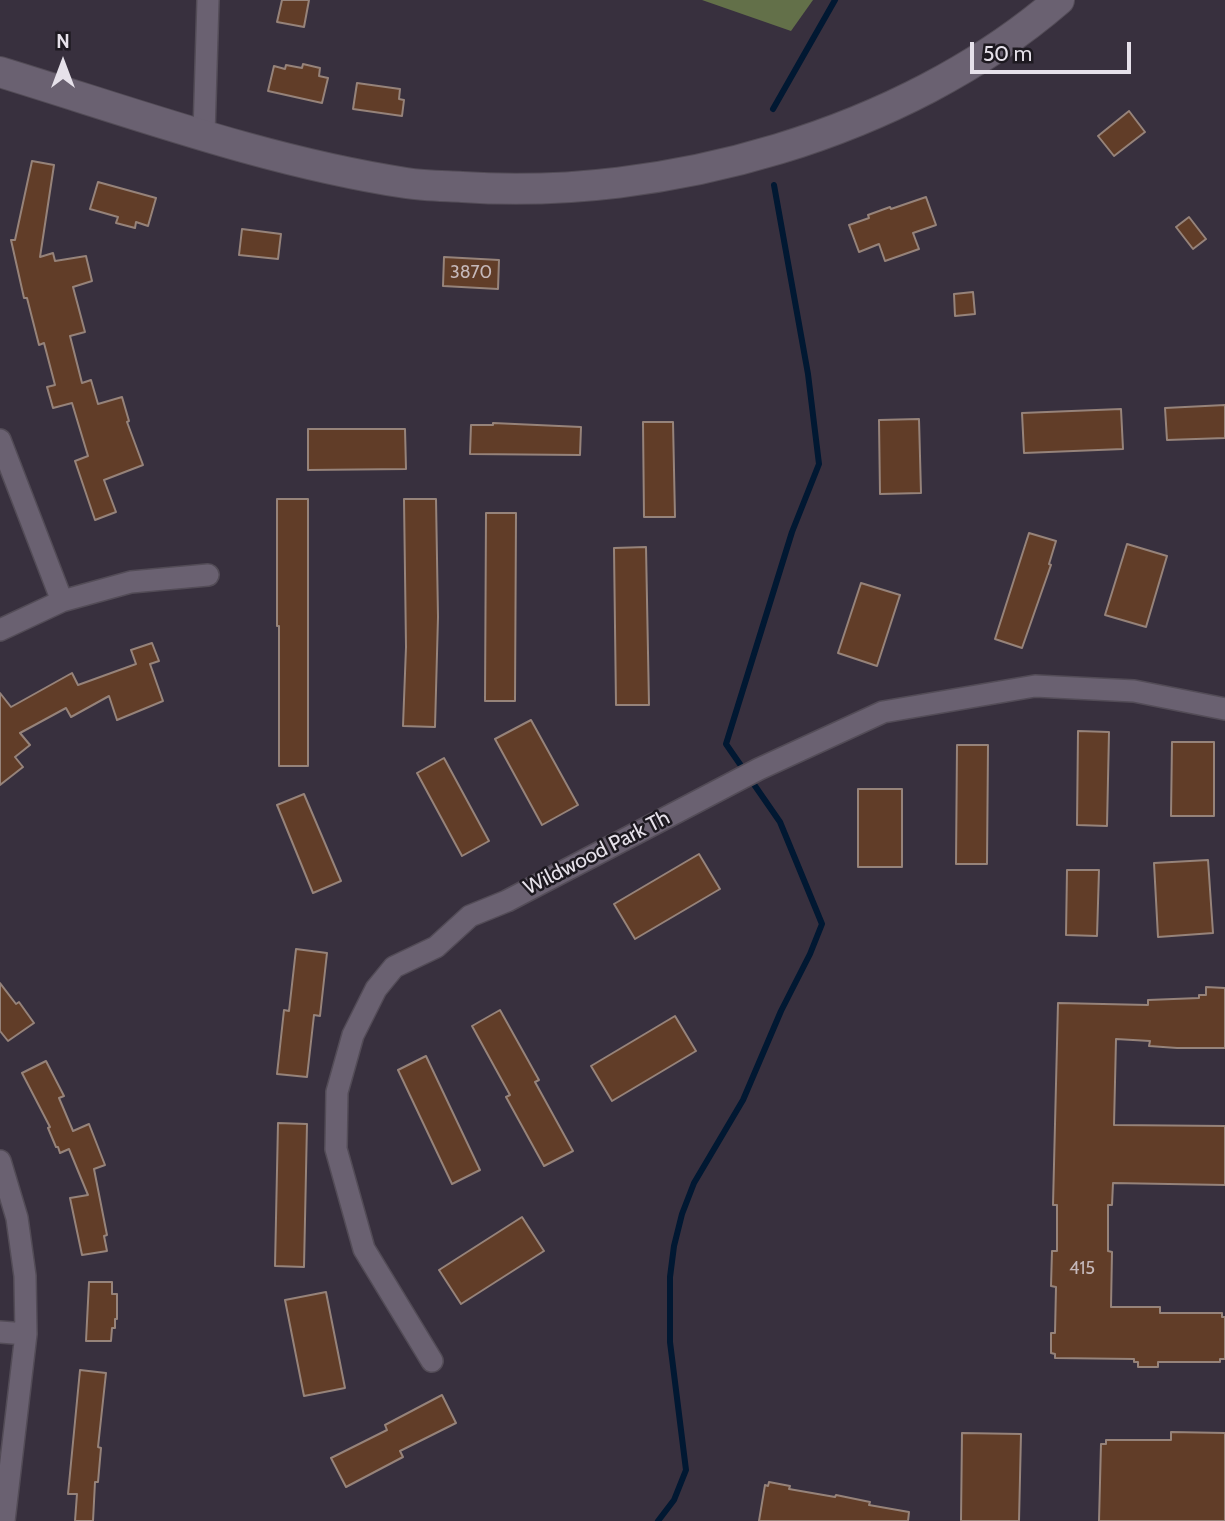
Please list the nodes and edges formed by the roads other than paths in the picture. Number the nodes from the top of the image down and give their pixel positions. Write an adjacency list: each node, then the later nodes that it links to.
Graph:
1 (208, 0): 4 (street)
2 (1059, 0): 4 (street)
3 (0, 72): 4 (street)
4 (204, 134)
5 (0, 440): 7 (street)
6 (208, 575): 7 (street)
7 (62, 601): 8 (street)
8 (0, 630)
9 (1225, 709): 13 (street, Wildwood Park Th)
10 (0, 1161): 12 (street)
11 (0, 1332): 12 (street)
12 (26, 1334): 14 (street)
13 (432, 1361)
14 (4, 1521)

